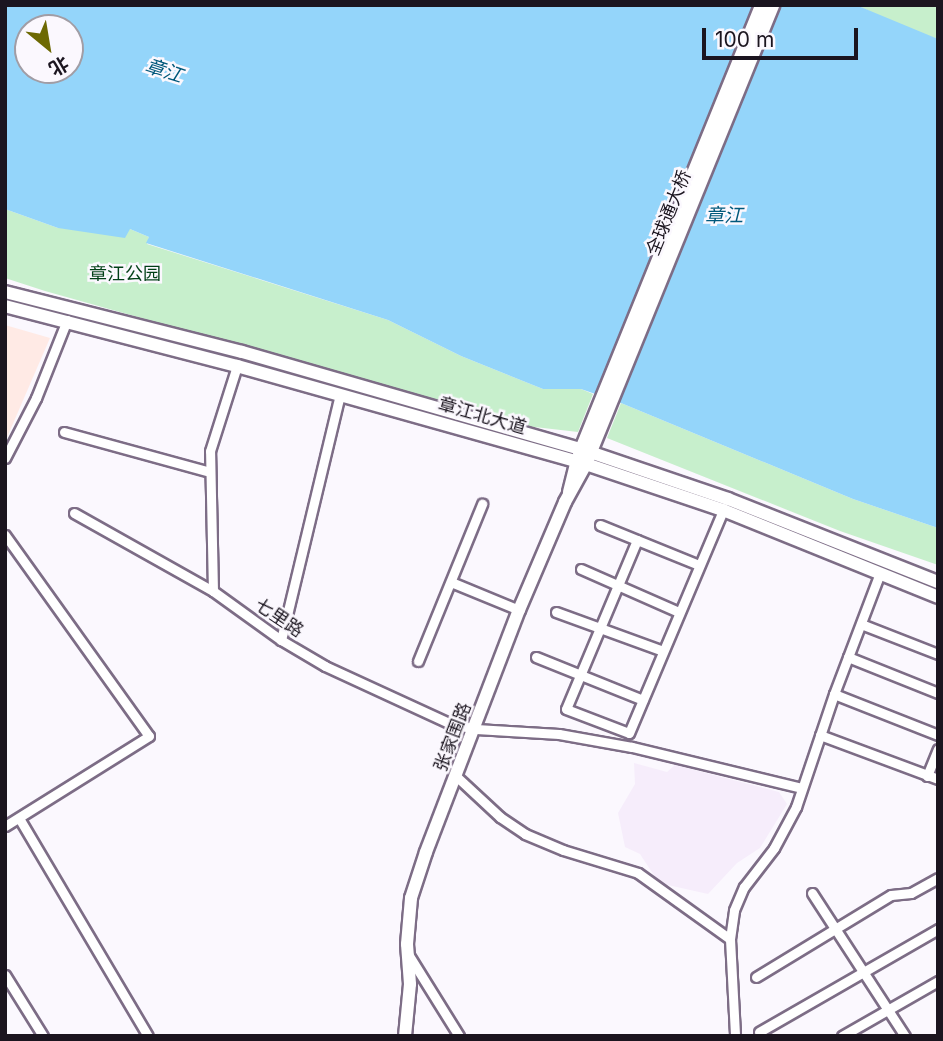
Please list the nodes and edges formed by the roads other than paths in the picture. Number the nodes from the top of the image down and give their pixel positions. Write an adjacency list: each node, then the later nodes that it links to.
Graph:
1 (761, 5): 9 (main road, 全球通大桥)
2 (773, 5): 9 (main road, 全球通大桥)
3 (5, 292): 10 (main road, 章江北大道)
4 (5, 306): 5 (main road, 章江北大道)
5 (67, 320): 6 (main road, 章江北大道); 11 (street)
6 (237, 366): 7 (main road, 章江北大道); 12 (street)
7 (340, 395): 10 (main road, 章江北大道); 32 (street)
8 (64, 432): 12 (street)
9 (593, 432): 10 (main road, 张家围路)
10 (583, 456): 14 (main road, 章江北大道); 23 (main road, 章江北大道); 27 (main road, 张家围路)
11 (5, 458)
12 (210, 472): 25 (street)
13 (482, 504): 22 (street)
14 (723, 510): 19 (street); 21 (main road, 章江北大道)
15 (74, 513): 25 (street, 七里路)
16 (600, 525): 18 (street)
17 (5, 535): 50 (street)
18 (637, 540): 19 (street); 24 (street)
19 (699, 565): 29 (street)
20 (581, 569): 24 (street)
21 (880, 573): 26 (main road, 章江北大道); 30 (street)
22 (451, 582): 27 (street); 37 (street)
23 (938, 582)
24 (617, 585): 29 (street); 31 (street)
25 (213, 591): 32 (street, 七里路)
26 (938, 597)
27 (520, 610): 42 (main road, 张家围路)
28 (555, 612): 31 (street)
29 (679, 612): 33 (street)
30 (861, 624): 34 (street); 36 (street)
31 (600, 628): 33 (street); 38 (street)
32 (281, 640): 42 (street, 七里路)
33 (663, 652): 41 (street)
34 (938, 654)
35 (536, 657): 38 (street)
36 (848, 657): 39 (street); 40 (street)
37 (418, 662)
38 (580, 675): 41 (street); 41 (street)
39 (938, 693)
40 (834, 694): 43 (street); 44 (street)
41 (642, 700)
42 (476, 729): 46 (main road, 张家围路); 49 (street, 七里路)
43 (820, 735): 47 (street); 49 (street)
44 (938, 735)
45 (938, 749): 47 (street)
46 (457, 776): 56 (street); 57 (main road, 张家围路)
47 (927, 776): 48 (street)
48 (938, 779)
49 (801, 788): 56 (street)
50 (19, 818): 51 (street); 65 (street)
51 (5, 826)
52 (938, 877): 54 (street)
53 (812, 893): 54 (street)
54 (835, 928): 58 (street); 60 (street)
55 (938, 929): 58 (street)
56 (730, 939): 68 (street)
57 (407, 953): 66 (main road, 张家围路); 67 (street)
58 (863, 972): 62 (street); 63 (street)
59 (5, 975): 64 (street)
60 (756, 977)
61 (938, 981): 62 (street)
62 (888, 1010): 69 (street); 70 (street)
63 (759, 1032)
64 (43, 1036)
65 (148, 1036)
66 (405, 1036)
67 (459, 1036)
68 (734, 1036)
69 (842, 1036)
70 (905, 1036)

